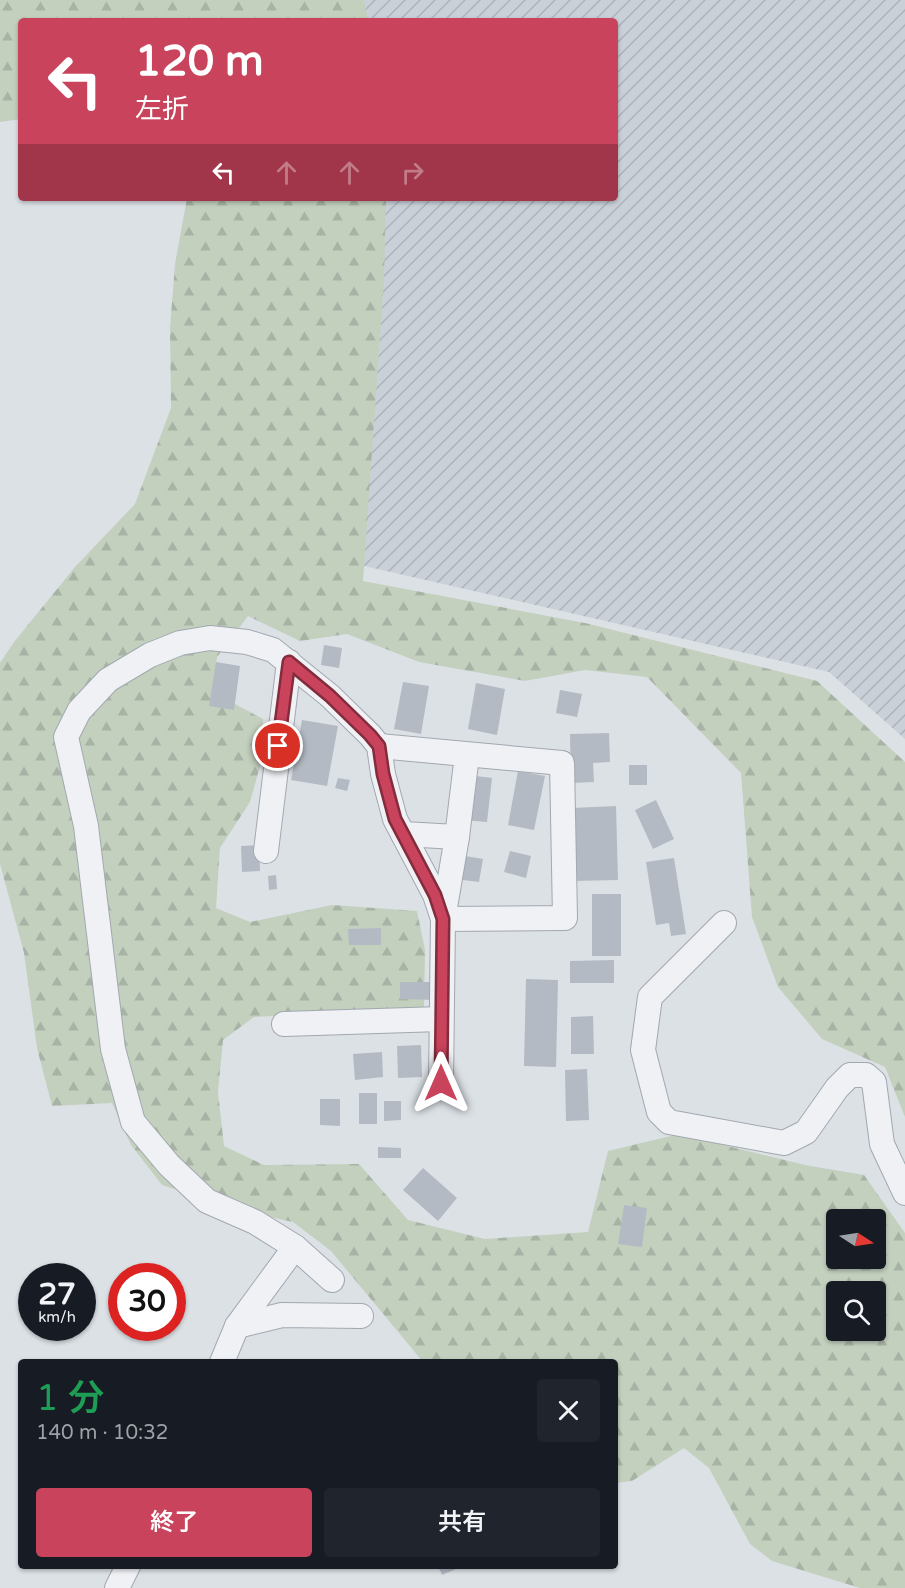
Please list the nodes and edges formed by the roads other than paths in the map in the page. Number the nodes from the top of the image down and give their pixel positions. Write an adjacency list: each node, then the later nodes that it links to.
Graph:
1 (289, 662): 2 (street); 6 (street); 13 (street)
2 (379, 746): 3 (street); 4 (street)
3 (467, 755): 5 (street); 7 (street)
4 (403, 834): 5 (street); 7 (street)
5 (457, 837): 7 (street)
6 (266, 851)
7 (443, 919): 9 (street)
8 (724, 923): 12 (street)
9 (441, 1019): 10 (street); 11 (street)
10 (284, 1024)
11 (441, 1083)
12 (905, 1193)
13 (296, 1247): 14 (street); 16 (street)
14 (332, 1280)
15 (361, 1316): 16 (street)
16 (237, 1326): 17 (street)
17 (223, 1359)
18 (126, 1569): 19 (street)
19 (117, 1588)

